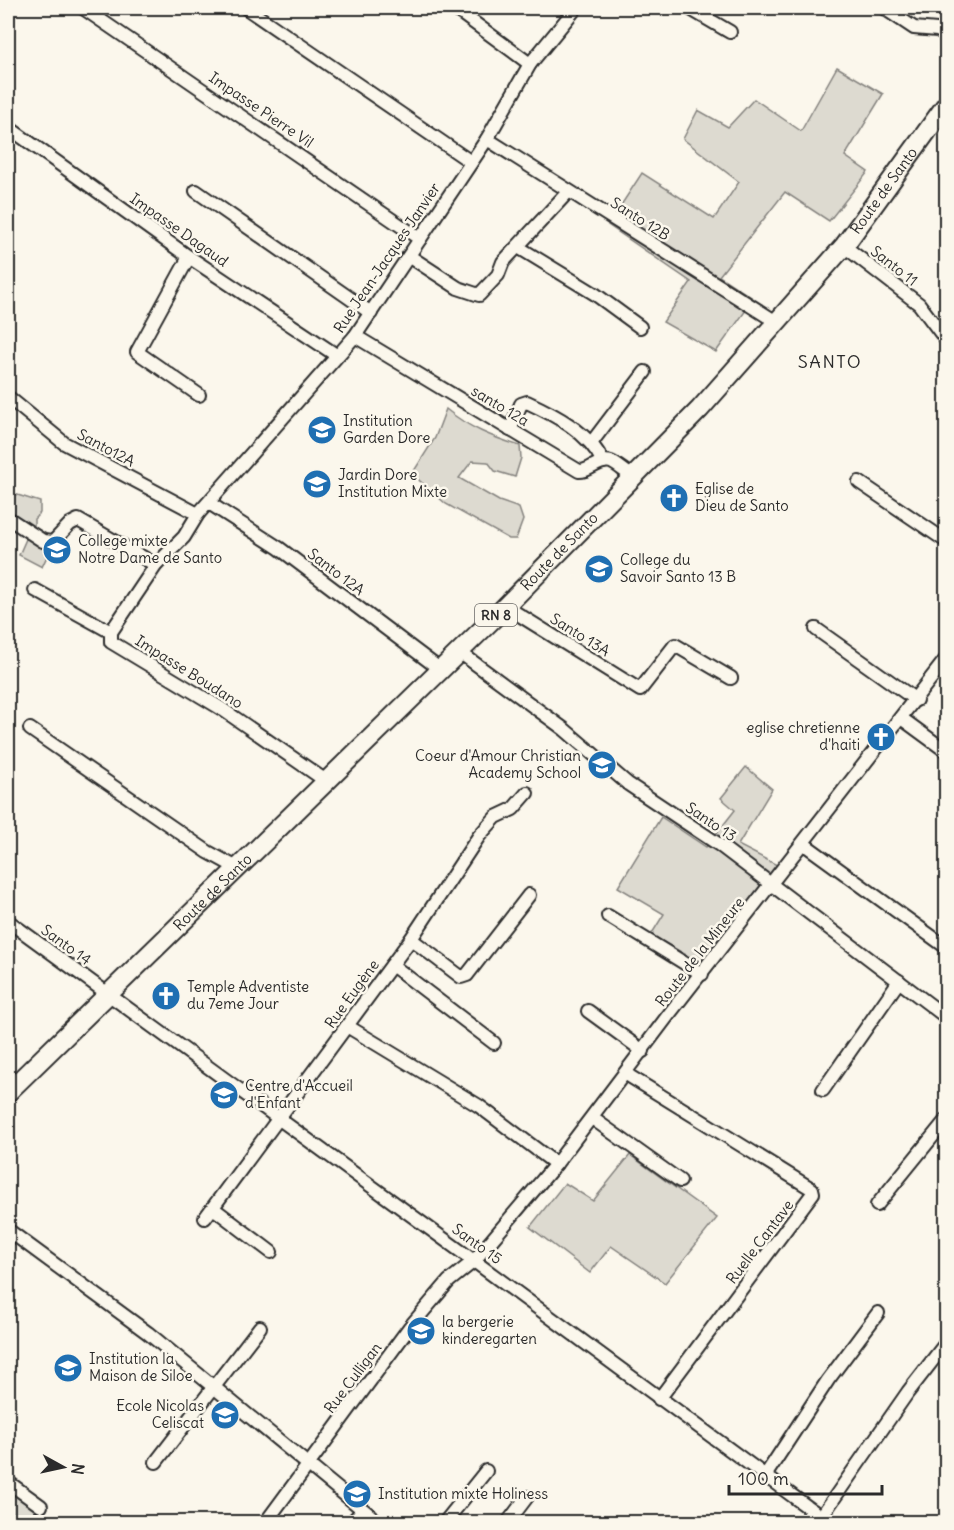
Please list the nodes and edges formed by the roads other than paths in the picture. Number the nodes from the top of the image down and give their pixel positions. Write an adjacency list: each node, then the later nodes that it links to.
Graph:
1 (83, 8): 16 (street, Impasse Pierre Vil)
2 (246, 8): 13 (street)
3 (454, 8): 9 (street)
4 (576, 8): 9 (street, Rue Jean-Jacques Janvier)
5 (689, 8): 7 (street)
6 (884, 8): 8 (street)
7 (730, 32)
8 (946, 34)
9 (530, 64): 12 (street, Rue Jean-Jacques Janvier)
10 (946, 105): 17 (main road, Route de Santo / RN 8)
11 (8, 127): 20 (street, Impasse Dagaud)
12 (487, 139): 13 (street, Rue Jean-Jacques Janvier); 15 (street, Santo 12B)
13 (471, 162): 16 (street, Rue Jean-Jacques Janvier)
14 (196, 191): 21 (street)
15 (568, 192): 18 (street); 22 (street, Santo 12B)
16 (420, 239): 19 (street, Rue Jean-Jacques Janvier)
17 (844, 246): 22 (main road, Route de Santo / RN 8); 25 (street, Santo 11)
18 (518, 247): 19 (street); 23 (street)
19 (410, 256): 21 (street, Rue Jean-Jacques Janvier)
20 (189, 257): 26 (street, Impasse Dagaud); 28 (street)
21 (371, 314): 24 (street, Rue Jean-Jacques Janvier)
22 (778, 323): 33 (main road, Route de Santo / RN 8)
23 (640, 327)
24 (355, 336): 26 (street, Rue Jean-Jacques Janvier); 30 (street, santo 12a)
25 (946, 340)
26 (336, 355): 35 (street, Rue Jean-Jacques Janvier)
27 (645, 372): 31 (street)
28 (199, 395)
29 (8, 397): 36 (street, Santo12A)
30 (510, 430): 31 (street); 32 (street, santo 12a)
31 (592, 442): 32 (street)
32 (603, 462): 33 (street)
33 (632, 476): 41 (main road, Route de Santo / RN 8)
34 (859, 482): 38 (street)
35 (209, 503): 36 (street, Rue Jean-Jacques Janvier); 46 (street, Santo 12A)
36 (198, 514): 39 (street, Rue Jean-Jacques Janvier)
37 (8, 518): 39 (street)
38 (946, 541)
39 (156, 565): 43 (street)
40 (35, 590): 43 (street)
41 (505, 606): 44 (main road, Route de Santo / RN 8); 47 (street, Santo 13A)
42 (816, 629): 48 (street)
43 (111, 633): 52 (street, Impasse Boudano)
44 (458, 651): 46 (main road, Route de Santo / RN 8); 56 (street, Santo 13)
45 (946, 659): 48 (street, Route de la Mineure)
46 (441, 670): 52 (main road, Route de Santo / RN 8)
47 (732, 678)
48 (916, 700): 49 (street, Route de la Mineure)
49 (902, 718): 51 (street); 54 (street, Route de la Mineure)
50 (30, 729): 55 (street)
51 (946, 751)
52 (326, 781): 55 (main road, Route de Santo / RN 8)
53 (527, 793): 60 (street, Rue Eugène)
54 (804, 844): 56 (street, Route de la Mineure); 61 (street)
55 (239, 869): 65 (main road, Route de Santo / RN 8)
56 (772, 885): 63 (street, Route de la Mineure); 64 (street, Santo 13)
57 (529, 896): 60 (street)
58 (608, 916): 63 (street)
59 (8, 921): 65 (street, Santo 14)
60 (411, 939): 62 (street, Rue Eugène)
61 (946, 947)
62 (392, 965): 68 (street, Rue Eugène); 69 (street)
63 (702, 974): 70 (street, Route de la Mineure)
64 (899, 981): 67 (street, Santo 13); 72 (street)
65 (106, 993): 73 (main road, Route de Santo / RN 8); 74 (street, Santo 15)
66 (588, 1011): 70 (street)
67 (946, 1017)
68 (347, 1026): 74 (street, Rue Eugène); 77 (street)
69 (494, 1043)
70 (643, 1051): 71 (street, Route de la Mineure)
71 (626, 1074): 75 (street, Route de la Mineure); 89 (street, Ruelle Cantave)
72 (823, 1090)
73 (8, 1092)
74 (279, 1118): 80 (street, Rue Eugène); 84 (street, Santo 15)
75 (592, 1118): 77 (street, Route de la Mineure); 78 (street)
76 (946, 1120): 79 (street)
77 (556, 1164): 84 (street, Route de la Mineure)
78 (680, 1182)
79 (877, 1205)
80 (213, 1208): 81 (street, Rue Eugène); 83 (street)
81 (205, 1218)
82 (8, 1230): 88 (street)
83 (270, 1252)
84 (474, 1260): 89 (street, Santo 15); 91 (street, Rue Culligan)
85 (878, 1313): 93 (street)
86 (260, 1327): 88 (street)
87 (946, 1343): 98 (street)
88 (214, 1388): 90 (street); 91 (street)
89 (659, 1399): 93 (street, Santo 15)
90 (156, 1462)
91 (308, 1464): 97 (street); 99 (street, Rue Culligan)
92 (486, 1471): 102 (street)
93 (765, 1476): 98 (street, Santo 15)
94 (8, 1482): 96 (street)
95 (527, 1497): 103 (street)
96 (41, 1506)
97 (363, 1510): 100 (street); 101 (street)
98 (820, 1517): 104 (street)
99 (266, 1522)
100 (352, 1522)
101 (378, 1522)
102 (445, 1522)
103 (508, 1522)
104 (804, 1522)

